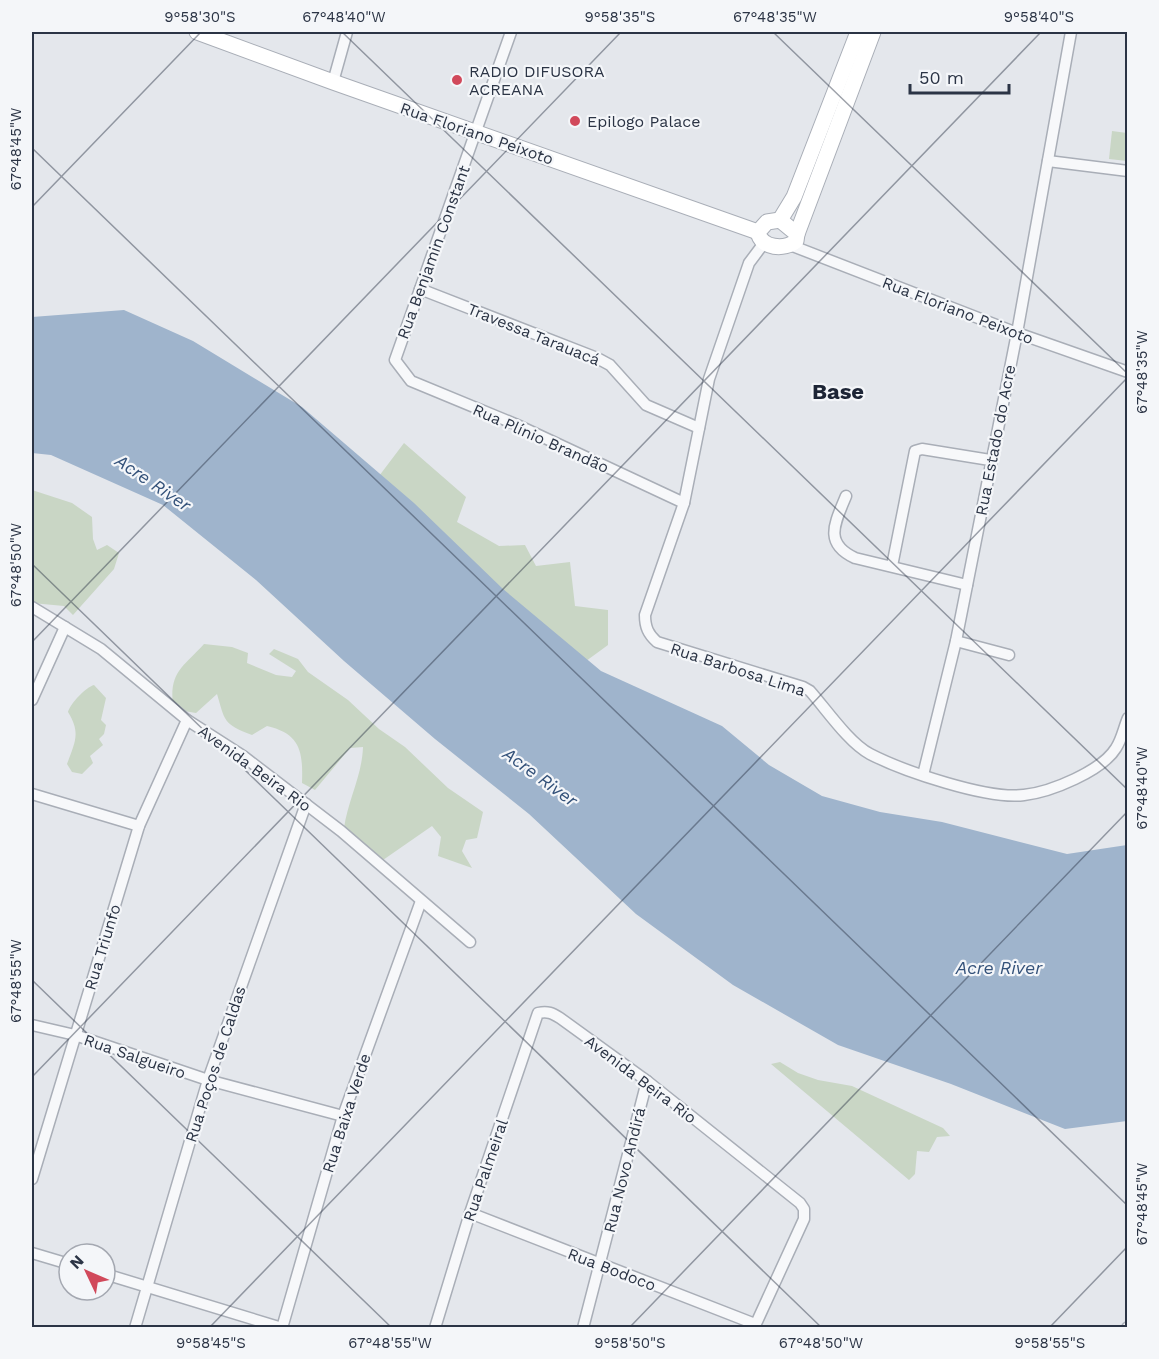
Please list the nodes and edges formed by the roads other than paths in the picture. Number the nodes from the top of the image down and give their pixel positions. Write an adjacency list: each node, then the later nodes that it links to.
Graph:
1 (197, 32): 7 (main road, Rua Floriano Peixoto)
2 (347, 32): 7 (street)
3 (511, 32): 8 (street, Rua Benjamin Constant)
4 (858, 32): 11 (main road)
5 (873, 32): 13 (main road)
6 (1071, 32): 9 (street, Rua Estado do Acre)
7 (333, 82): 8 (main road, Rua Floriano Peixoto)
8 (477, 133): 12 (main road, Rua Floriano Peixoto); 14 (street, Rua Benjamin Constant)
9 (1048, 161): 10 (street); 15 (street, Rua Estado do Acre)
10 (1128, 171)
11 (780, 220): 12 (main road); 13 (main road, Rua Floriano Peixoto)
12 (761, 237): 13 (main road, Rua Floriano Peixoto); 18 (street)
13 (794, 240): 15 (street, Rua Floriano Peixoto)
14 (420, 289): 16 (street, Rua Benjamin Constant); 18 (street, Travessa Tarauacá)
15 (1017, 333): 17 (street, Rua Floriano Peixoto); 19 (street, Rua Estado do Acre)
16 (400, 370): 21 (street, Rua Plínio Brandão)
17 (1128, 372)
18 (699, 428): 21 (street)
19 (990, 460): 22 (street); 23 (street, Rua Estado do Acre)
20 (846, 496): 22 (street)
21 (684, 503): 31 (street, Rua Barbosa Lima)
22 (892, 566): 23 (street)
23 (967, 585): 26 (street, Rua Estado do Acre)
24 (32, 607): 25 (street, Avenida Beira Rio)
25 (65, 627): 28 (street); 30 (street, Avenida Beira Rio)
26 (956, 641): 27 (street); 31 (street, Rua Estado do Acre)
27 (1009, 655)
28 (32, 700)
29 (1128, 718): 31 (street, Rua Barbosa Lima)
30 (187, 720): 33 (street, Avenida Beira Rio); 34 (street, Rua Triunfo)
31 (923, 775)
32 (32, 794): 34 (street)
33 (306, 804): 35 (street, Avenida Beira Rio); 40 (street, Rua Poços de Caldas)
34 (139, 826): 39 (street, Rua Triunfo)
35 (421, 901): 36 (street, Avenida Beira Rio); 42 (street, Rua Baixa Verde)
36 (470, 942)
37 (538, 1013): 41 (street, Avenida Beira Rio); 44 (street, Rua Palmeiral)
38 (32, 1025): 39 (street, Rua Salgueiro)
39 (75, 1035): 40 (street, Rua Salgueiro); 43 (street, Rua Triunfo)
40 (208, 1080): 42 (street, Rua Salgueiro); 49 (street, Rua Poços de Caldas)
41 (646, 1081): 47 (street, Rua Novo Andirá); 50 (street, Avenida Beira Rio)
42 (343, 1116): 51 (street, Rua Baixa Verde)
43 (32, 1179)
44 (470, 1213): 47 (street, Rua Bodoco); 53 (street, Rua Palmeiral)
45 (32, 1253): 46 (street)
46 (57, 1260)
47 (599, 1263): 50 (street, Rua Bodoco); 54 (street, Rua Novo Andirá)
48 (117, 1278): 49 (street)
49 (147, 1287): 51 (street); 52 (street, Rua Poços de Caldas)
50 (754, 1326)
51 (282, 1327)
52 (135, 1328)
53 (435, 1328)
54 (583, 1328)

